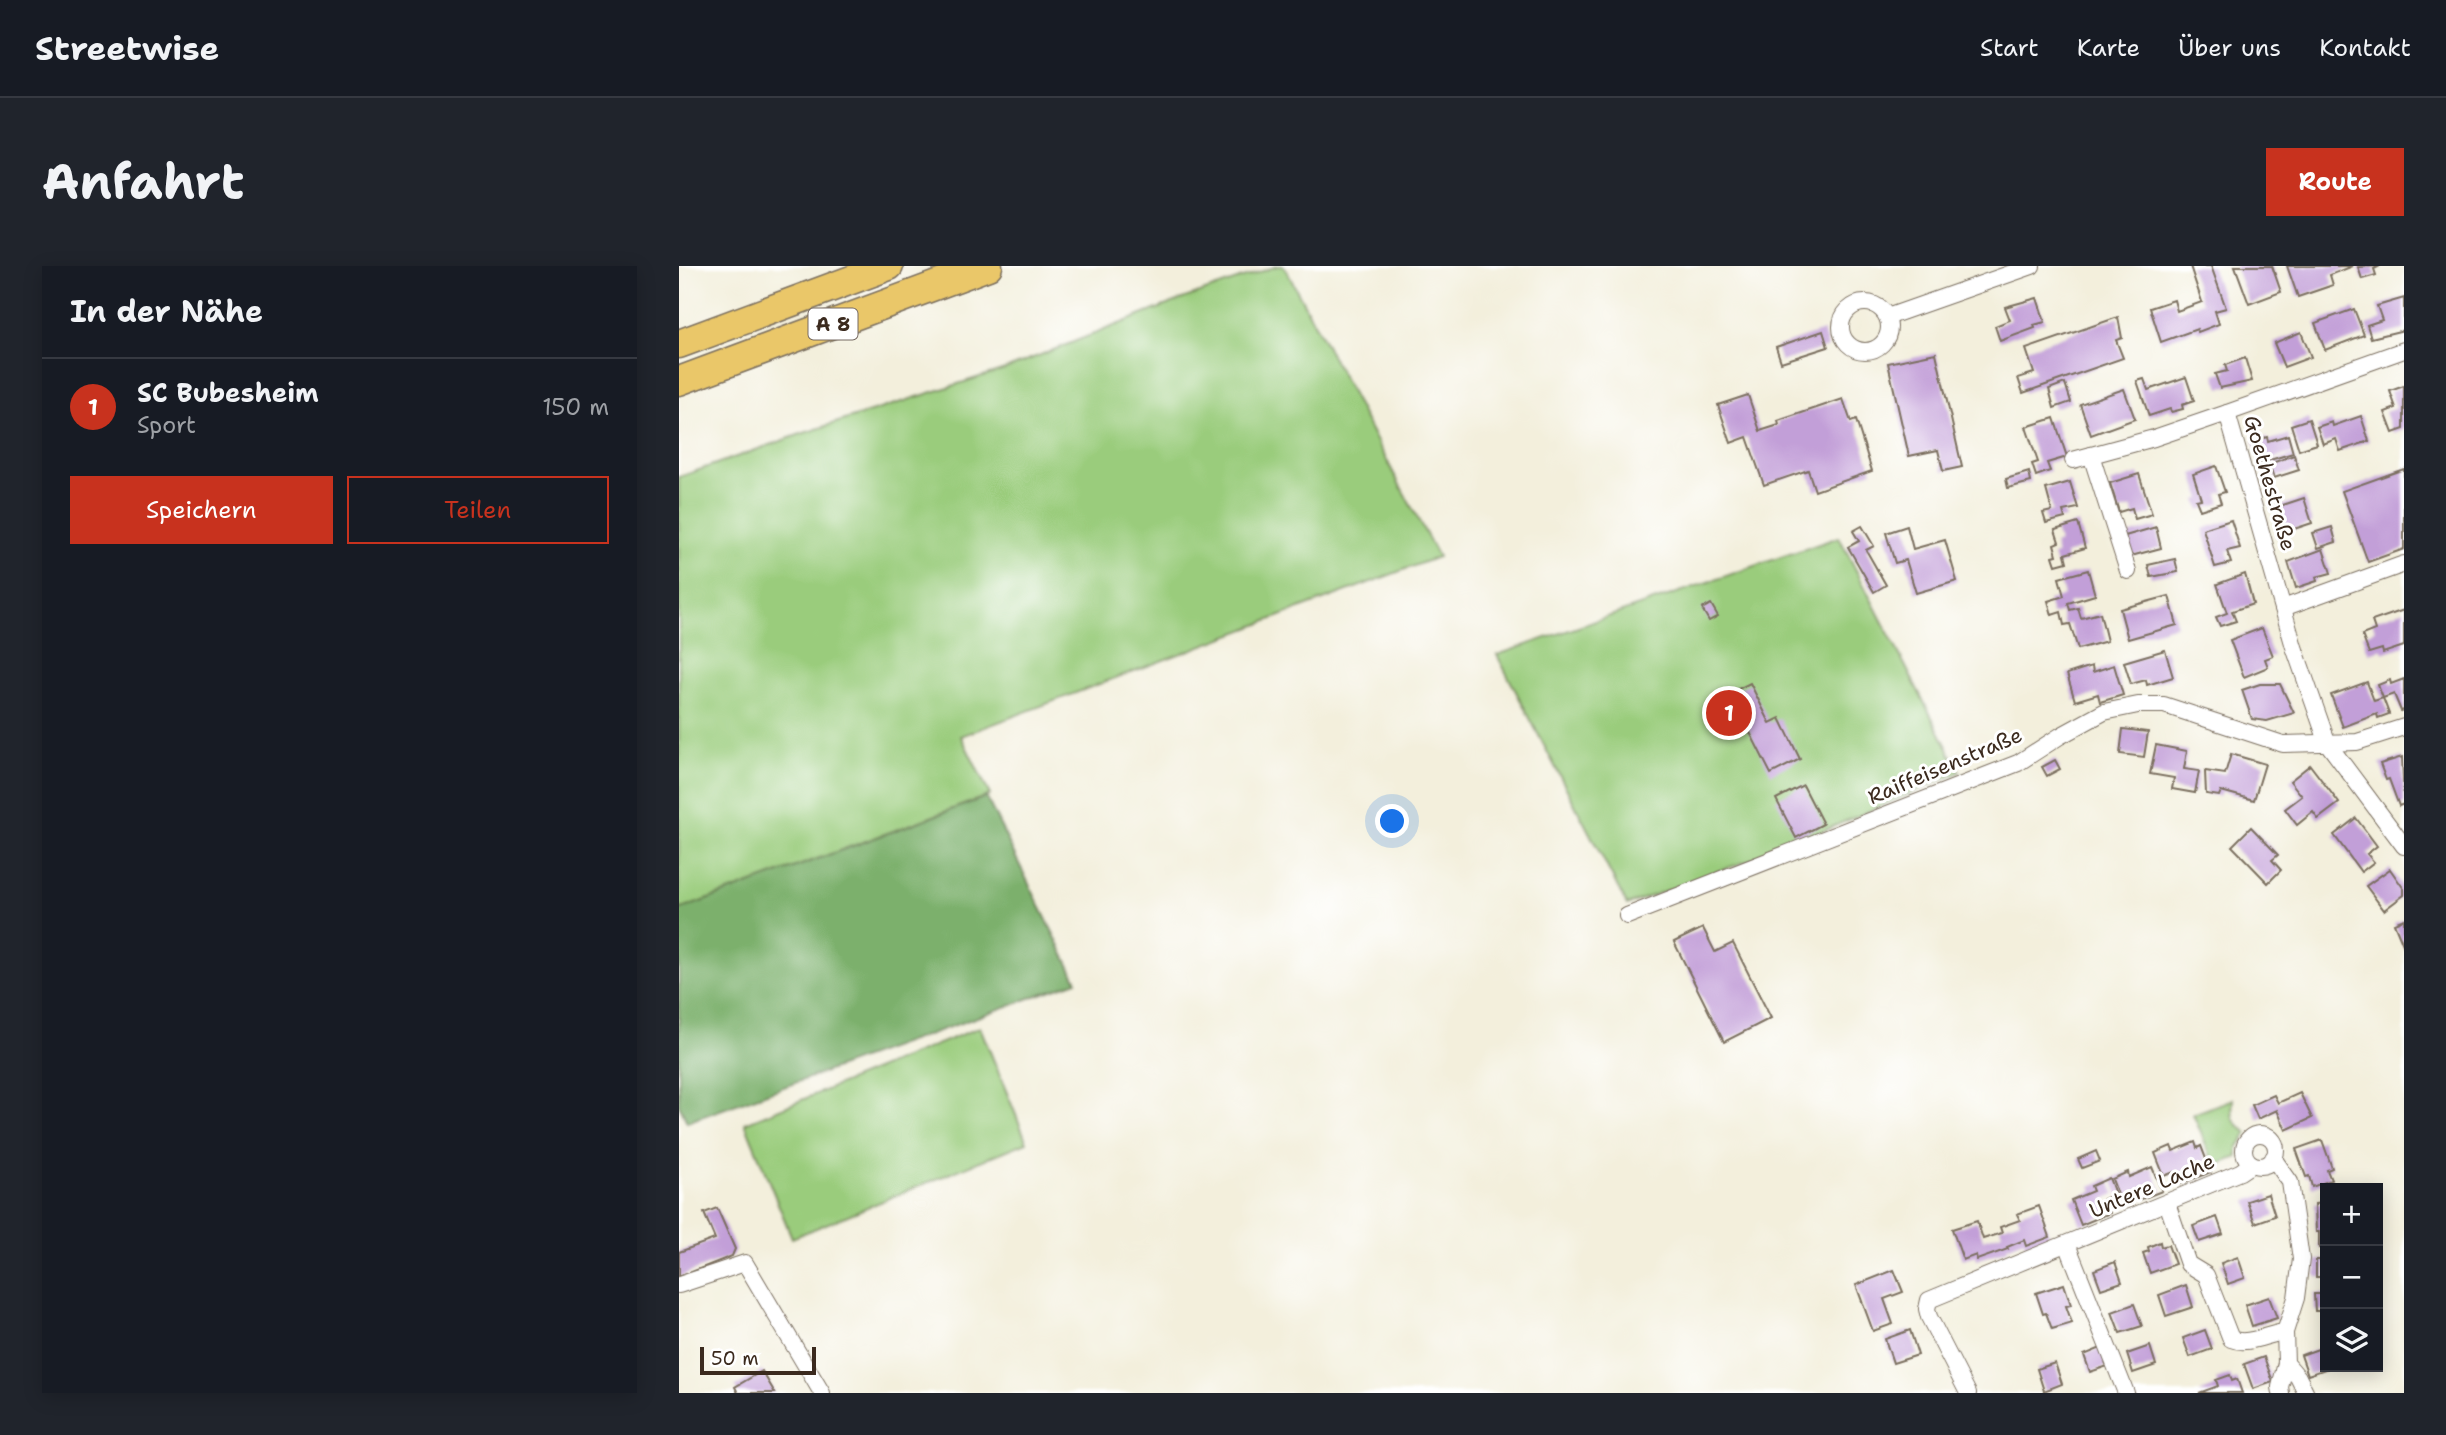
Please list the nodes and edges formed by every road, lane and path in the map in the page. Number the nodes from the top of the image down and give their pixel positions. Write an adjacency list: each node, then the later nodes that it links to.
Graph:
1 (889, 266): 5 (highway, A 8)
2 (988, 266): 7 (highway, A 8)
3 (2032, 266): 4 (street)
4 (1887, 317)
5 (679, 344)
6 (2404, 350): 8 (street, Goethestraße)
7 (679, 381)
8 (2227, 413): 9 (street); 13 (street, Goethestraße)
9 (2091, 455): 10 (street); 12 (street)
10 (2073, 460)
11 (2404, 564): 13 (street)
12 (2127, 571)
13 (2283, 608): 15 (street, Goethestraße)
14 (2404, 727): 15 (street, Raiffeisenstraße)
15 (2327, 744): 16 (street, Goethestraße); 17 (street, Raiffeisenstraße)
16 (2404, 846)
17 (1627, 916)
18 (2273, 1158): 19 (street, Untere Lache); 19 (street, Untere Lache); 23 (street, Untere Lache)
19 (2252, 1164): 20 (street, Untere Lache)
20 (2167, 1203): 21 (street, Untere Lache); 23 (street)
21 (2067, 1244): 26 (street, Untere Lache); 27 (street)
22 (679, 1285): 25 (street)
23 (2285, 1332): 24 (street, Untere Lache)
24 (2285, 1363): 28 (street, Untere Lache); 29 (street)
25 (822, 1393)
26 (1968, 1393)
27 (2126, 1393)
28 (2281, 1393)
29 (2306, 1393)

